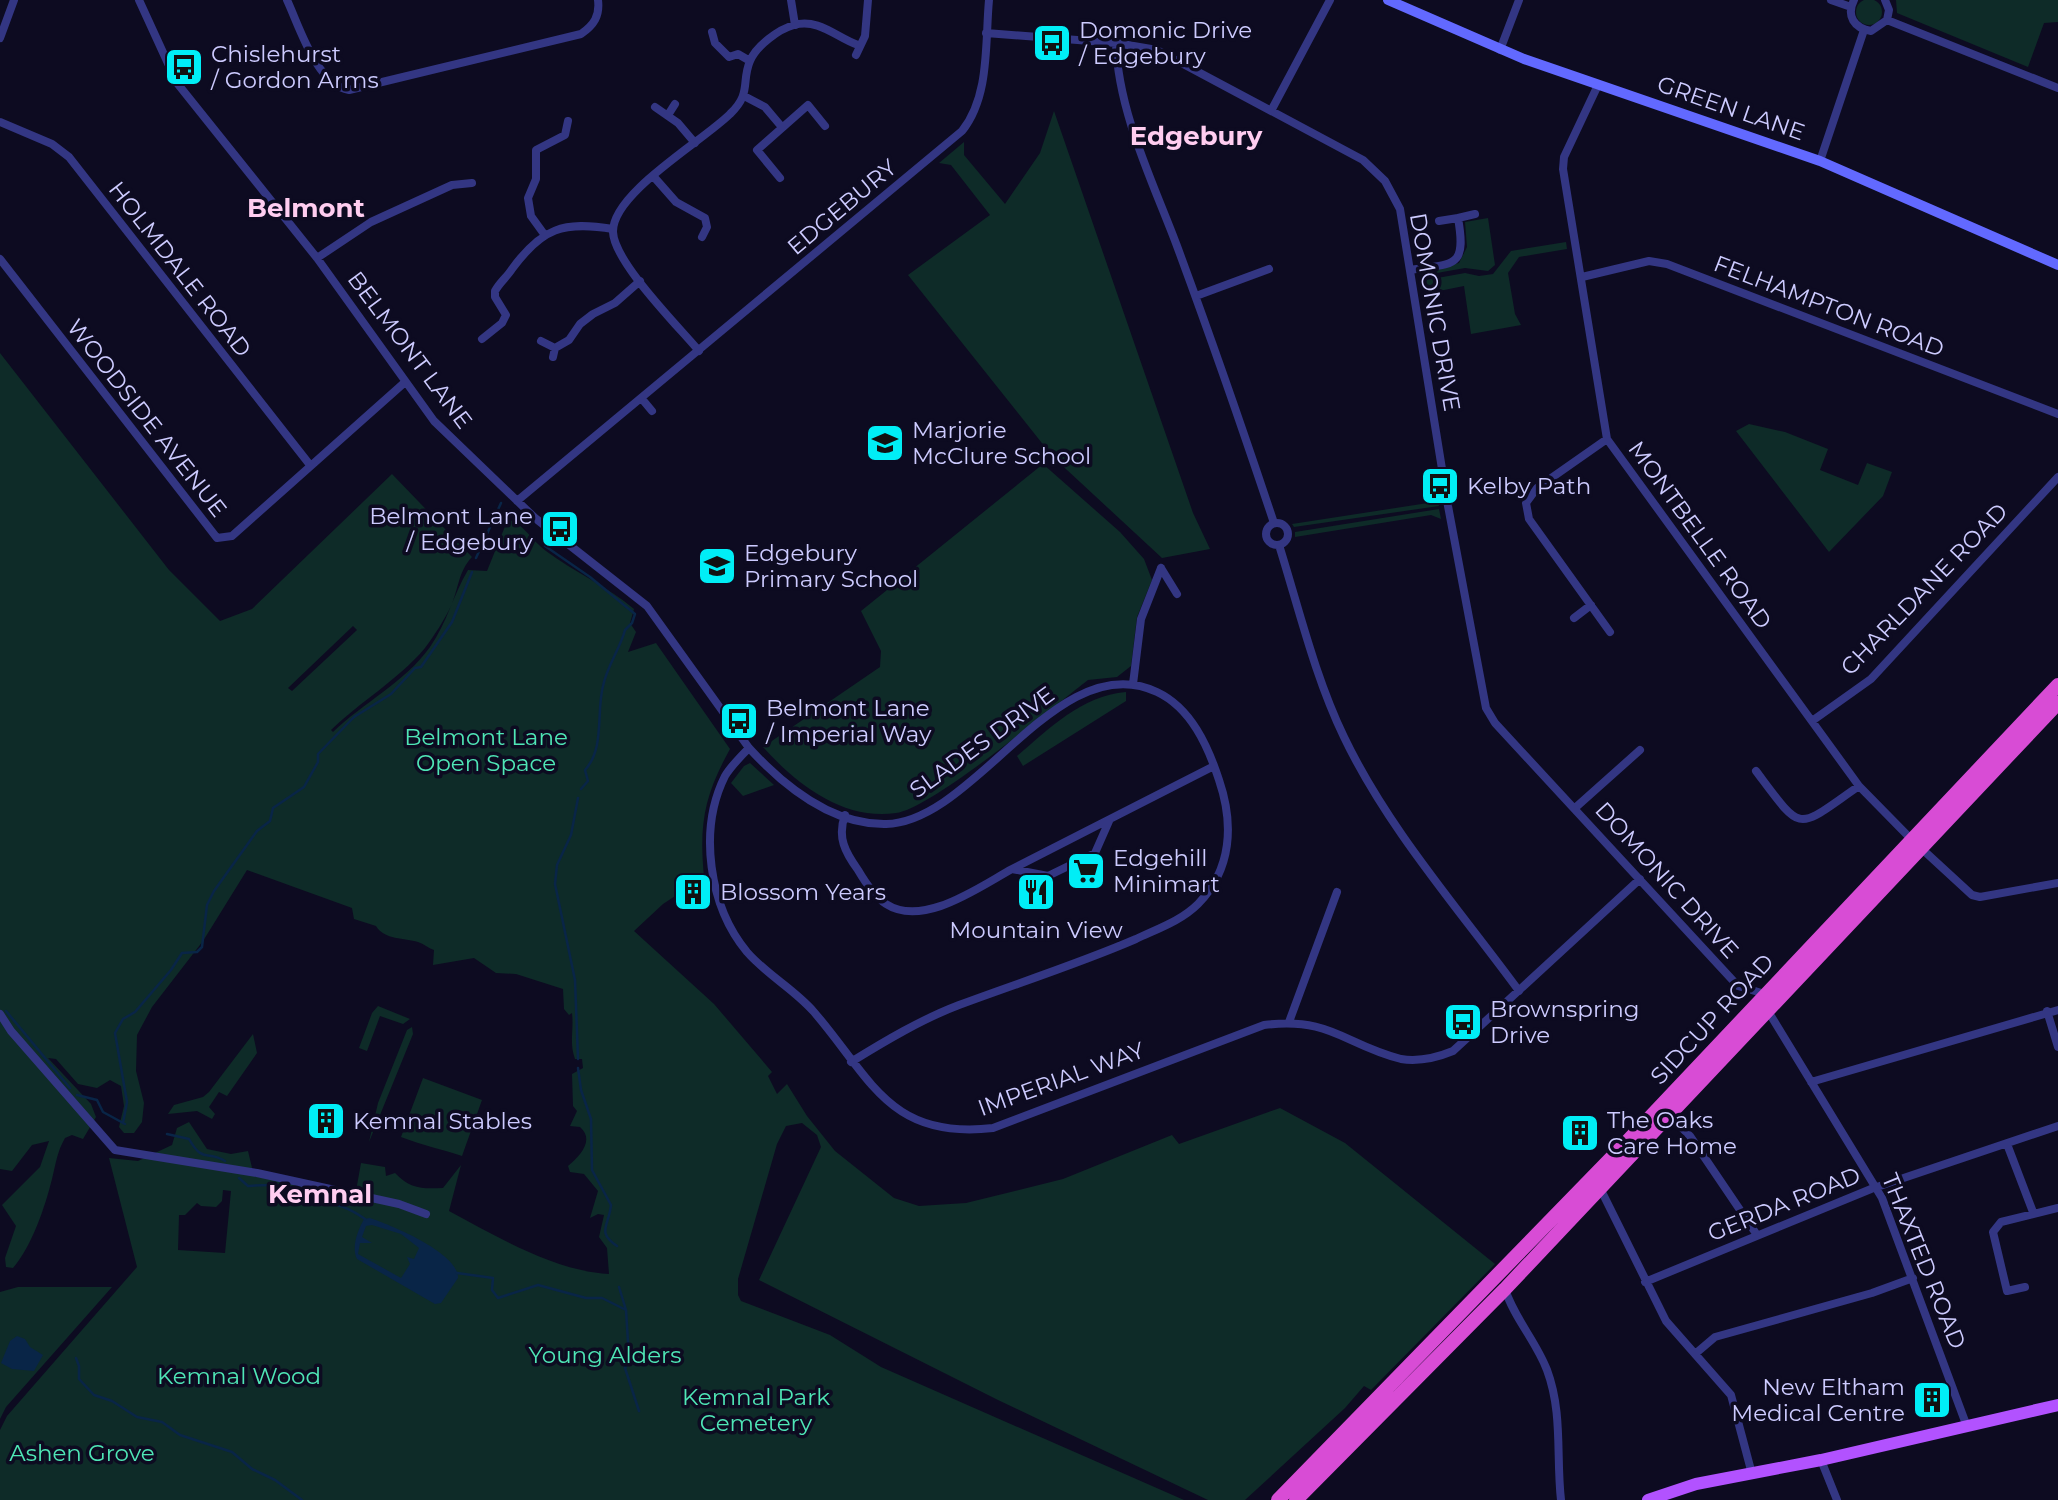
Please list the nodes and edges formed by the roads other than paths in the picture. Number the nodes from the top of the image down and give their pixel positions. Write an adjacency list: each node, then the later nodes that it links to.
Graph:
1 (14, 0): 19 (street)
2 (139, 0): 47 (street, BELMONT LANE)
3 (287, 0): 4 (street)
4 (598, 0)
5 (791, 0): 15 (street)
6 (868, 0): 21 (street)
7 (989, 0): 18 (street, EDGEBURY)
8 (1331, 0): 30 (street)
9 (1388, 0): 22 (main road, GREEN LANE)
10 (1519, 0): 22 (street)
11 (1831, 0): 13 (street)
12 (1885, 0): 14 (street)
13 (1852, 3): 16 (street)
14 (1887, 20): 16 (street); 26 (street)
15 (794, 25): 21 (street); 24 (street)
16 (1864, 30): 37 (street)
17 (712, 32): 24 (street)
18 (986, 33): 20 (street, DOMONIC DRIVE); 57 (street, EDGEBURY)
19 (0, 38)
20 (1116, 43): 30 (street, DOMONIC DRIVE); 54 (street)
21 (858, 45): 23 (street)
22 (1500, 50): 25 (main road, GREEN LANE)
23 (856, 55)
24 (750, 61): 27 (street)
25 (1598, 85): 37 (main road, GREEN LANE); 52 (street, MONTBELLE ROAD)
26 (2058, 88)
27 (744, 96): 34 (street); 36 (street)
28 (675, 104): 31 (street)
29 (655, 107): 31 (street)
30 (1272, 109): 51 (street, DOMONIC DRIVE)
31 (668, 115): 36 (street)
32 (0, 121): 63 (street, HOLMDALE ROAD)
33 (568, 121): 45 (street)
34 (781, 126): 35 (street); 39 (street)
35 (825, 126)
36 (695, 143): 38 (street)
37 (1820, 161): 49 (main road, GREEN LANE)
38 (654, 177): 44 (street); 46 (street)
39 (780, 178)
40 (472, 183): 47 (street)
41 (1475, 214): 42 (street)
42 (1458, 218): 43 (street); 51 (street)
43 (1439, 221)
44 (613, 229): 45 (street); 53 (street)
45 (544, 234): 55 (street)
46 (702, 237)
47 (317, 258): 58 (street, BELMONT LANE)
48 (0, 259): 63 (street, WOODSIDE AVENUE)
49 (2058, 265)
50 (1269, 269): 54 (street)
51 (1410, 270): 81 (street, DOMONIC DRIVE)
52 (1582, 277): 61 (street, FELHAMPTON ROAD); 62 (street, MONTBELLE ROAD)
53 (640, 281): 56 (street); 57 (street)
54 (1196, 296): 66 (street)
55 (482, 339)
56 (541, 341)
57 (699, 351): 59 (street, EDGEBURY)
58 (404, 383): 63 (street, WOODSIDE AVENUE); 65 (street, BELMONT LANE)
59 (642, 399): 60 (street); 65 (street, EDGEBURY)
60 (652, 411)
61 (2058, 414)
62 (1607, 439): 69 (street); 75 (street, MONTBELLE ROAD)
63 (310, 465)
64 (2058, 477): 75 (street, CHARLDANE ROAD)
65 (517, 501): 76 (street, BELMONT LANE)
66 (1274, 523): 67 (street); 67 (street)
67 (1279, 545): 89 (street)
68 (1177, 594): 72 (street)
69 (1591, 606): 70 (street); 71 (street)
70 (1574, 618)
71 (1610, 632)
72 (1133, 684): 78 (street, SLADES DRIVE); 82 (street, SLADES DRIVE)
73 (2058, 685): 84 (highway, SIDCUP ROAD)
74 (2058, 703): 84 (highway, SIDCUP ROAD)
75 (1812, 721): 80 (street, MONTBELLE ROAD)
76 (749, 748): 82 (street, SLADES DRIVE); 97 (street, IMPERIAL WAY)
77 (1640, 750): 81 (street, DOMONIC DRIVE)
78 (1214, 766): 83 (street); 97 (street, SLADES DRIVE)
79 (1756, 771): 80 (street)
80 (1859, 786): 84 (street, MONTBELLE ROAD)
81 (1575, 808): 86 (street, DOMONIC DRIVE)
82 (845, 816): 85 (street)
83 (1110, 819): 85 (street); 85 (street)
84 (1913, 840): 87 (street, MONTBELLE ROAD); 90 (highway, SIDCUP ROAD); 93 (highway, SIDCUP ROAD)
85 (1012, 869)
86 (1640, 879): 89 (street, IMPERIAL WAY); 90 (street, DOMONIC DRIVE)
87 (2058, 883)
88 (1337, 892): 95 (street)
89 (1519, 991): 95 (street, IMPERIAL WAY)
90 (1768, 994): 120 (highway, SIDCUP ROAD)
91 (2058, 1010): 92 (street)
92 (2047, 1011): 96 (street); 98 (street)
93 (1768, 1012): 98 (street, THAXTED ROAD); 99 (highway, SIDCUP ROAD)
94 (0, 1014): 106 (street)
95 (1289, 1022): 97 (street, IMPERIAL WAY)
96 (2058, 1047)
97 (851, 1062)
98 (1811, 1082): 102 (street, THAXTED ROAD)
99 (1669, 1115): 103 (highway, SIDCUP ROAD); 107 (street)
100 (2058, 1126): 101 (street, GERDA ROAD)
101 (2007, 1144): 102 (street, GERDA ROAD); 105 (street)
102 (1876, 1187): 107 (street, GERDA ROAD); 108 (street, THAXTED ROAD)
103 (1600, 1188): 109 (street); 111 (highway, SIDCUP ROAD)
104 (2058, 1208): 105 (street)
105 (2033, 1212): 110 (street)
106 (426, 1214)
107 (1757, 1235): 109 (street, GERDA ROAD)
108 (1913, 1278): 114 (street); 116 (street, THAXTED ROAD)
109 (1645, 1282): 114 (street)
110 (2025, 1287)
111 (1505, 1289): 112 (highway, SIDCUP ROAD); 113 (street)
112 (1491, 1302): 113 (street); 121 (highway, SIDCUP ROAD)
113 (1513, 1310): 122 (street)
114 (1695, 1354): 118 (street)
115 (2058, 1405): 116 (main road)
116 (1966, 1424): 117 (main road)
117 (1821, 1460): 118 (main road); 124 (street)
118 (1752, 1474): 119 (main road)
119 (1665, 1497): 123 (main road)
120 (1278, 1500)
121 (1296, 1500)
122 (1561, 1500)
123 (1648, 1500)
124 (1837, 1500)

